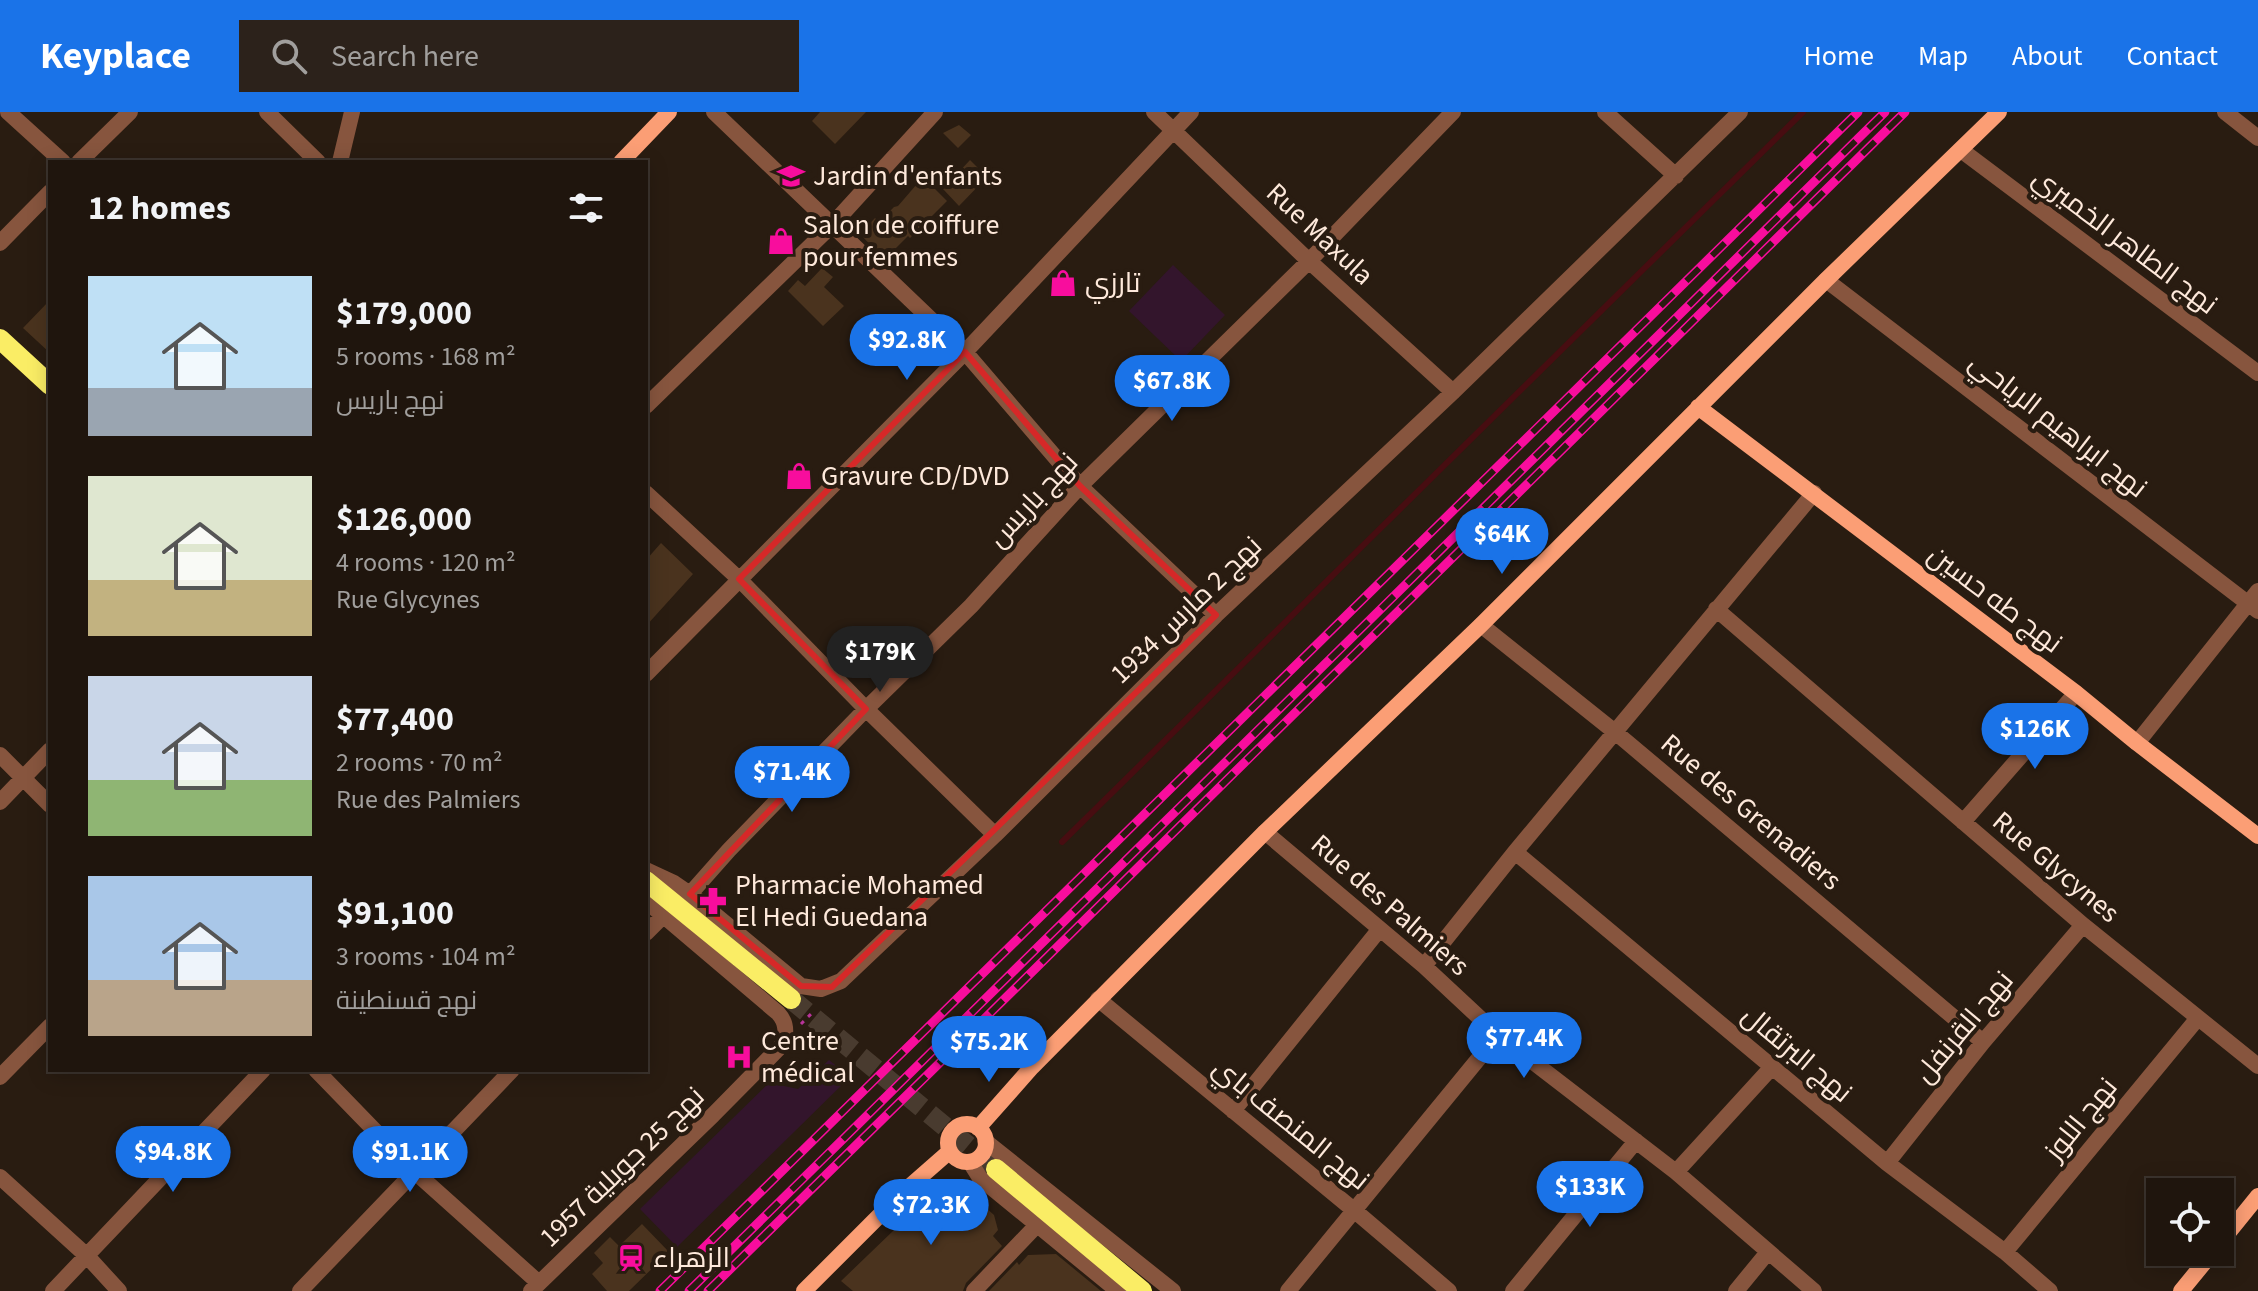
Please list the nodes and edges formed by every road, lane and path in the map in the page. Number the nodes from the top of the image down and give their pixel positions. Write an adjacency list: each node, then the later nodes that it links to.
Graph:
1 (8, 112): 18 (street)
2 (130, 112): 19 (street)
3 (267, 112): 20 (street)
4 (352, 112): 21 (street)
5 (669, 112): 22 (street)
6 (714, 112): 25 (street)
7 (935, 112): 25 (street)
8 (1154, 112): 15 (street, Rue Maxula)
9 (1191, 112): 15 (street)
10 (1453, 112): 27 (street, نهج باريس)
11 (1605, 112): 23 (street)
12 (1740, 112): 23 (street, نهج 2 مارس 1934)
13 (1999, 112): 17 (street)
14 (2225, 112): 16 (street)
15 (1173, 130): 27 (street, Rue Maxula); 30 (street)
16 (2258, 138)
17 (1961, 150): 28 (street); 31 (street, نهج الطاهر الخميري)
18 (61, 160)
19 (81, 160)
20 (316, 160)
21 (340, 160)
22 (623, 160)
23 (1676, 176): 33 (street, نهج 2 مارس 1934)
24 (48, 194): 26 (street)
25 (832, 225): 30 (street); 34 (street)
26 (0, 243)
27 (1309, 261): 33 (street, Rue Maxula); 36 (street, نهج باريس)
28 (1826, 280): 35 (street); 40 (street, نهج ابراهيم الرياحي)
29 (0, 339): 32 (main road)
30 (965, 352): 36 (street); 39 (street)
31 (2258, 373)
32 (48, 383)
33 (1453, 392): 42 (street, نهج 2 مارس 1934)
34 (648, 404)
35 (1698, 407): 37 (street, نهج طه حسين); 43 (street)
36 (1080, 486): 42 (street); 46 (street, نهج باريس)
37 (1814, 493): 41 (street); 45 (street, نهج طه حسين)
38 (648, 495): 39 (street)
39 (739, 579): 44 (street); 46 (street)
40 (2255, 602): 48 (street)
41 (1716, 609): 47 (street); 54 (street, Rue Glycynes)
42 (1216, 615): 56 (street, نهج 2 مارس 1934)
43 (1481, 625): 47 (street, Rue des Grenadiers); 55 (street)
44 (648, 672)
45 (2076, 693): 48 (street, نهج طه حسين); 54 (street)
46 (866, 709): 56 (street); 61 (street, نهج باريس)
47 (1615, 732): 58 (street); 74 (street, Rue des Grenadiers)
48 (2137, 743): 57 (street, نهج طه حسين)
49 (48, 752): 51 (street)
50 (0, 755): 51 (street)
51 (23, 778): 52 (street); 53 (street)
52 (0, 802)
53 (48, 803)
54 (1963, 822): 64 (street, Rue Glycynes)
55 (1265, 832): 65 (street, Rue des Palmiers); 70 (street)
56 (995, 835): 61 (street, نهج 2 مارس 1934)
57 (2258, 836)
58 (1515, 852): 68 (street); 76 (street, نهج البرتقال)
59 (648, 871): 61 (street, نهج 2 مارس 1934)
60 (648, 883): 67 (main road)
61 (690, 894)
62 (648, 903): 63 (street)
63 (663, 916): 66 (street); 67 (street)
64 (2083, 925): 71 (street, Rue Glycynes); 74 (street, نهج القرنفل)
65 (1379, 930): 68 (street, Rue des Palmiers); 81 (street)
66 (648, 931)
67 (725, 956): 69 (main road); 99 (street, نهج 25 جويلية 1957)
68 (1424, 966): 73 (street, Rue des Palmiers)
69 (791, 999)
70 (1098, 999): 81 (street, نهج المنصف باي); 82 (street)
71 (2198, 1018): 75 (street, Rue Glycynes); 96 (street, نهج اللوز)
72 (48, 1028): 80 (street)
73 (1498, 1035): 83 (street, Rue des Palmiers); 92 (street)
74 (1983, 1042): 86 (street, نهج القرنفل)
75 (2258, 1066)
76 (1772, 1067): 86 (street, نهج البرتقال); 89 (street)
77 (261, 1072): 97 (street)
78 (318, 1072): 88 (street)
79 (510, 1072): 88 (street)
80 (0, 1077)
81 (1233, 1111): 92 (street, نهج المنصف باي)
82 (982, 1135): 84 (street); 85 (street); 107 (street)
83 (1636, 1141): 89 (street, Rue des Palmiers); 110 (street)
84 (950, 1151): 85 (street); 103 (street)
85 (970, 1162): 93 (street)
86 (1887, 1163): 96 (street, نهج البرتقال)
87 (996, 1169): 106 (main road)
88 (414, 1171): 99 (street); 102 (street)
89 (1676, 1172): 95 (street, Rue des Palmiers)
90 (0, 1177): 97 (street)
91 (2258, 1196): 94 (street)
92 (1355, 1211): 108 (street); 109 (street, نهج المنصف باي)
93 (1037, 1225): 104 (street); 105 (street)
94 (2234, 1226)
95 (1768, 1252): 111 (street); 112 (street, Rue des Palmiers)
96 (2005, 1252): 113 (street, نهج البرتقال)
97 (87, 1256): 100 (street); 101 (street)
98 (2202, 1266): 114 (street)
99 (535, 1287)
100 (53, 1291)
101 (119, 1291)
102 (300, 1291)
103 (804, 1291)
104 (974, 1291)
105 (1118, 1291)
106 (1142, 1291)
107 (1173, 1291)
108 (1288, 1291)
109 (1449, 1291)
110 (1513, 1291)
111 (1736, 1291)
112 (1814, 1291)
113 (2050, 1291)
114 (2181, 1291)

